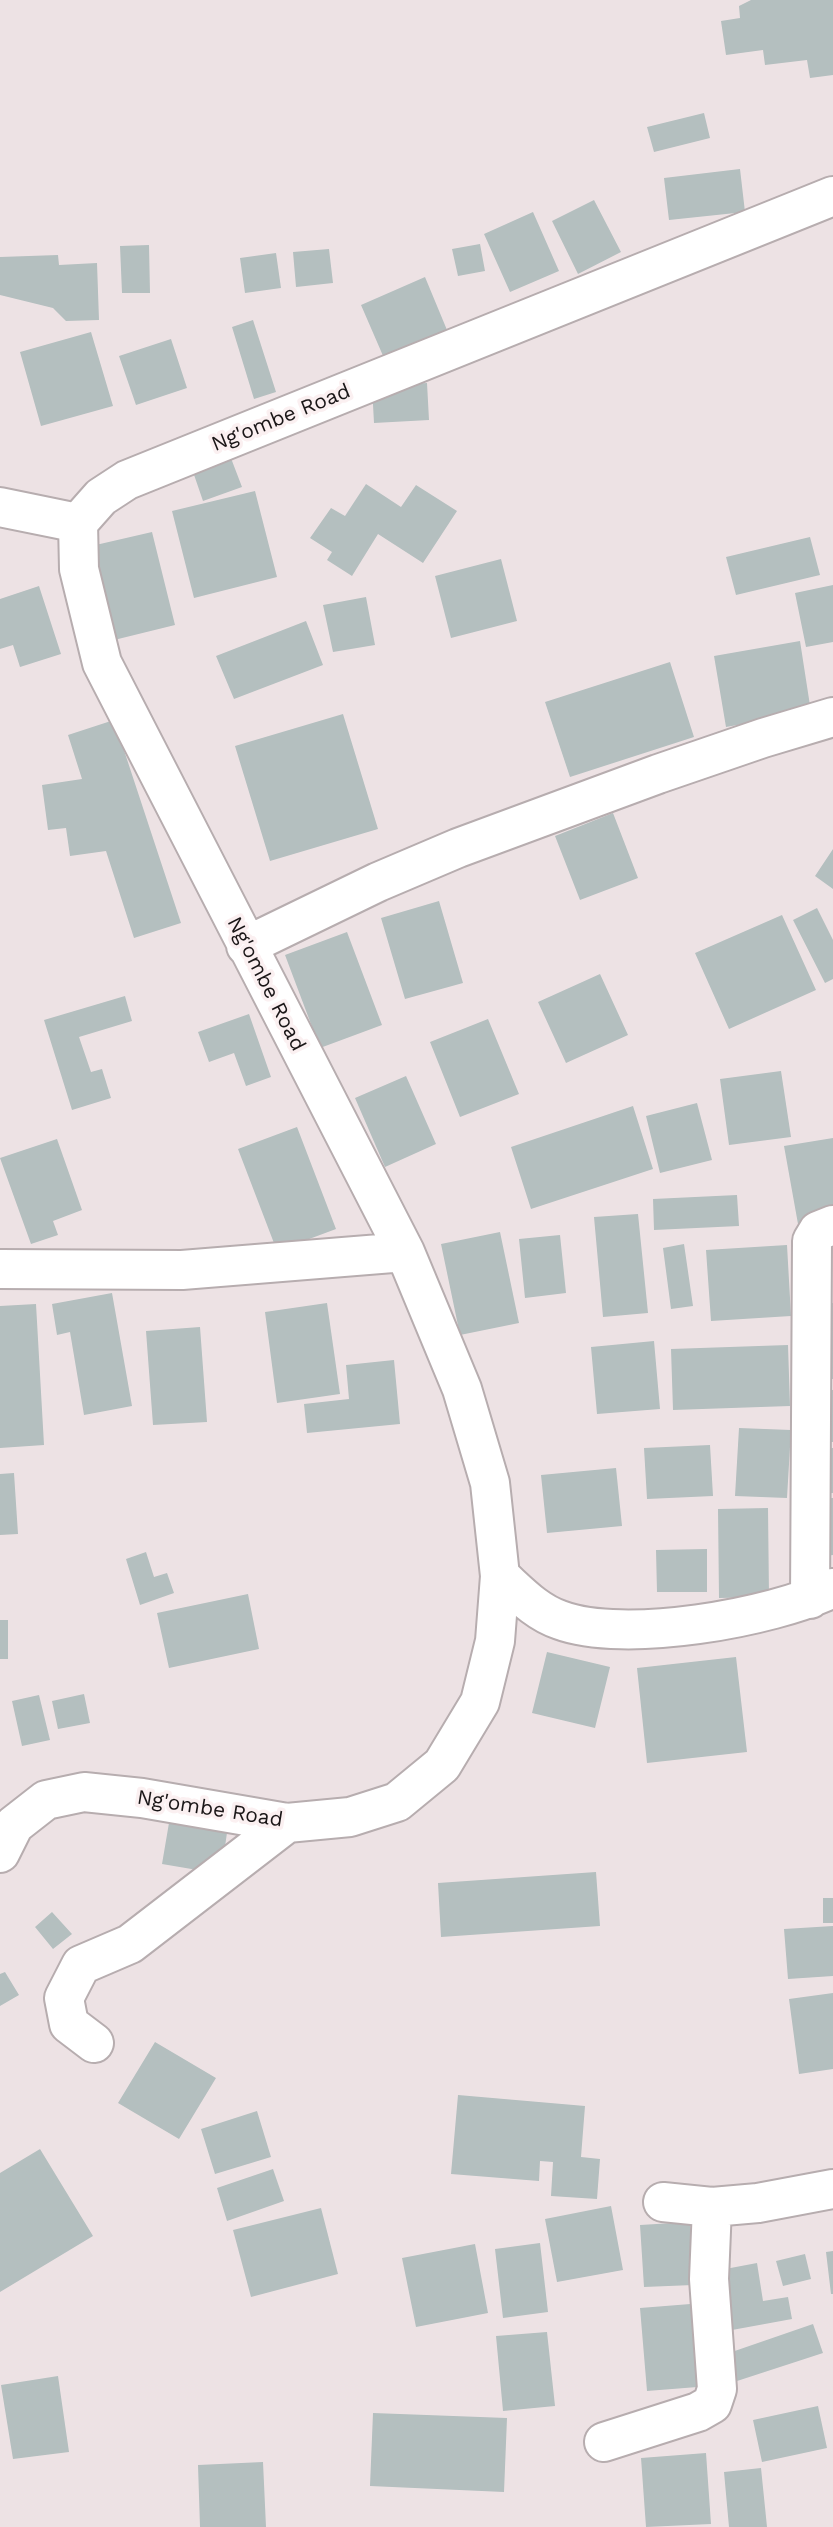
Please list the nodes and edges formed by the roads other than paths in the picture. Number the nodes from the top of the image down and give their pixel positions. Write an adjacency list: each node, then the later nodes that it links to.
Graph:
1 (833, 196): 3 (street, Ng'ombe Road)
2 (0, 507): 3 (street)
3 (78, 523): 5 (street, Ng'ombe Road)
4 (833, 717): 5 (street)
5 (246, 946): 7 (street, Ng'ombe Road)
6 (833, 1225): 10 (street)
7 (405, 1252): 8 (street); 9 (street, Ng'ombe Road)
8 (0, 1269)
9 (500, 1576): 10 (street); 11 (street, Ng'ombe Road)
10 (821, 1594)
11 (287, 1823): 12 (street, Ng'ombe Road); 13 (street)
12 (0, 1853)
13 (94, 2043)
14 (833, 2189): 16 (street)
15 (663, 2202): 16 (street)
16 (712, 2207): 17 (street)
17 (604, 2442)

